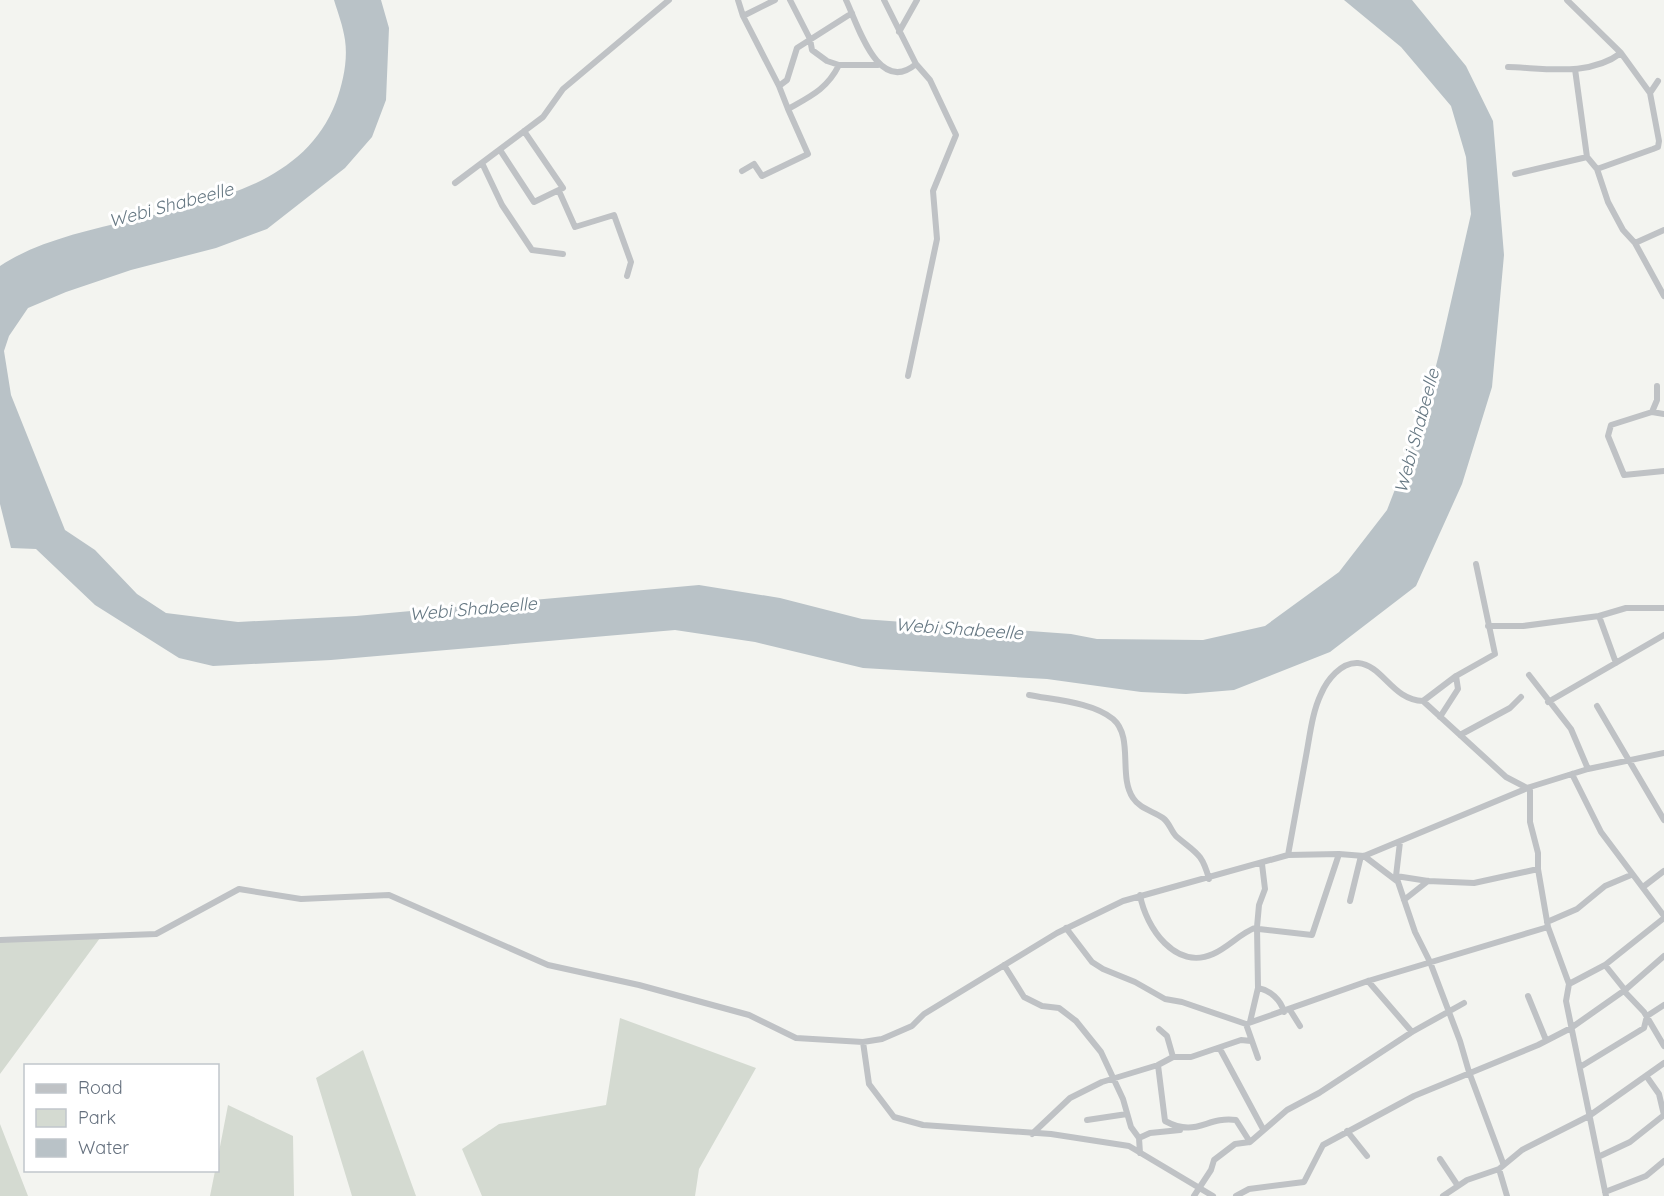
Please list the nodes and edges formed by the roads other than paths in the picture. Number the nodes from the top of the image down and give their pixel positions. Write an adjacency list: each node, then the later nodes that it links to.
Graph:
1 (669, 0): 23 (street)
2 (738, 0): 10 (street)
3 (775, 0): 10 (street)
4 (790, 0): 12 (street)
5 (846, 0): 9 (street)
6 (884, 0): 11 (street)
7 (916, 0): 11 (street)
8 (1567, 0): 13 (street)
9 (852, 13): 12 (street); 14 (street)
10 (742, 15): 20 (street)
11 (899, 32): 15 (street)
12 (810, 39): 16 (street); 20 (street)
13 (1621, 53): 18 (street); 21 (street)
14 (878, 64): 15 (street); 16 (street)
15 (916, 64): 38 (street)
16 (839, 65): 22 (street)
17 (1508, 67): 18 (street)
18 (1575, 69): 26 (street)
19 (1658, 81): 21 (street)
20 (779, 86): 22 (street)
21 (1650, 93): 24 (street)
22 (788, 108): 29 (street)
23 (524, 131): 25 (street); 32 (street)
24 (1661, 142): 28 (street)
25 (500, 150): 27 (street); 32 (street)
26 (1587, 157): 28 (street); 30 (street)
27 (483, 163): 31 (street); 35 (street)
28 (1597, 169): 34 (street)
29 (742, 171)
30 (1515, 174)
31 (455, 183)
32 (559, 191): 36 (street)
33 (1664, 230): 34 (street)
34 (1635, 243): 37 (street)
35 (563, 254)
36 (627, 276)
37 (1664, 296)
38 (908, 376)
39 (1657, 386): 40 (street)
40 (1652, 412): 41 (street); 42 (street)
41 (1664, 414)
42 (1664, 471)
43 (1476, 564): 46 (street)
44 (1664, 608): 45 (street)
45 (1599, 616): 46 (street); 48 (street)
46 (1488, 626): 50 (street)
47 (1664, 635): 48 (street)
48 (1616, 663): 54 (street)
49 (1529, 675): 54 (street)
50 (1456, 676): 53 (street); 56 (street)
51 (1029, 695): 73 (street)
52 (1521, 696): 57 (street)
53 (1423, 701): 56 (street); 66 (street)
54 (1548, 702): 60 (street)
55 (1597, 706): 59 (street)
56 (1440, 717): 57 (street)
57 (1460, 735): 62 (street)
58 (1664, 753): 59 (street)
59 (1627, 760): 60 (street); 63 (street)
60 (1588, 769): 61 (street)
61 (1572, 774): 62 (street); 71 (street)
62 (1530, 788): 64 (street); 69 (street)
63 (1664, 820)
64 (1400, 842): 67 (street); 72 (street)
65 (1339, 854): 66 (street); 67 (street); 83 (street)
66 (1288, 855): 68 (street)
67 (1362, 856): 75 (street); 79 (street)
68 (1262, 864): 73 (street); 83 (street)
69 (1538, 869): 74 (street); 81 (street)
70 (1664, 871): 76 (street)
71 (1631, 875): 76 (street); 81 (street)
72 (1396, 876): 74 (street); 75 (street)
73 (1209, 879): 77 (street)
74 (1428, 881): 78 (street)
75 (1400, 885): 78 (street)
76 (1643, 887): 80 (street)
77 (1140, 896): 82 (street); 83 (street)
78 (1404, 900): 87 (street)
79 (1350, 901)
80 (1663, 914): 89 (street)
81 (1548, 924): 87 (street); 91 (street)
82 (1066, 928): 88 (street); 100 (street)
83 (1258, 928): 84 (street); 92 (street)
84 (1273, 938)
85 (0, 940): 107 (street)
86 (1664, 956): 93 (street)
87 (1430, 962): 90 (street); 98 (street)
88 (1004, 965): 107 (street); 117 (street)
89 (1605, 965): 91 (street); 93 (street)
90 (1368, 981): 97 (street); 104 (street)
91 (1569, 984): 102 (street)
92 (1258, 988): 97 (street); 100 (street)
93 (1625, 990): 99 (street); 102 (street)
94 (1528, 996): 105 (street)
95 (1464, 1003): 98 (street)
96 (1664, 1005): 99 (street)
97 (1287, 1011): 100 (street); 101 (street)
98 (1449, 1012): 104 (street); 115 (street)
99 (1647, 1016): 108 (street); 114 (street)
100 (1248, 1023): 106 (street)
101 (1299, 1026)
102 (1571, 1028): 105 (street); 114 (street)
103 (1160, 1029): 110 (street)
104 (1412, 1032): 122 (street)
105 (1546, 1040): 115 (street)
106 (1251, 1041): 109 (street); 111 (street)
107 (863, 1042): 125 (street)
108 (1664, 1046)
109 (1220, 1049): 110 (street); 122 (street)
110 (1173, 1057): 113 (street)
111 (1258, 1058)
112 (1664, 1063): 116 (street)
113 (1158, 1065): 117 (street); 123 (street)
114 (1580, 1067): 120 (street)
115 (1469, 1072): 124 (street); 132 (street)
116 (1647, 1077): 119 (street); 120 (street)
117 (1115, 1079): 118 (street); 125 (street)
118 (1127, 1114): 121 (street); 126 (street)
119 (1664, 1115): 130 (street)
120 (1589, 1116): 130 (street); 132 (street)
121 (1087, 1120)
122 (1263, 1129): 127 (street)
123 (1180, 1130): 126 (street); 127 (street)
124 (1347, 1131): 129 (street); 140 (street)
125 (1032, 1134): 128 (street)
126 (1139, 1138): 128 (street)
127 (1250, 1142): 135 (street)
128 (1140, 1153): 135 (street)
129 (1367, 1156)
130 (1598, 1157): 137 (street)
131 (1440, 1158): 136 (street)
132 (1503, 1163): 134 (street)
133 (1663, 1164): 137 (street)
134 (1499, 1169): 136 (street); 142 (street)
135 (1198, 1186): 138 (street); 139 (street)
136 (1458, 1186): 141 (street)
137 (1605, 1194)
138 (1194, 1196)
139 (1213, 1196)
140 (1236, 1196)
141 (1443, 1196)
142 (1507, 1196)

